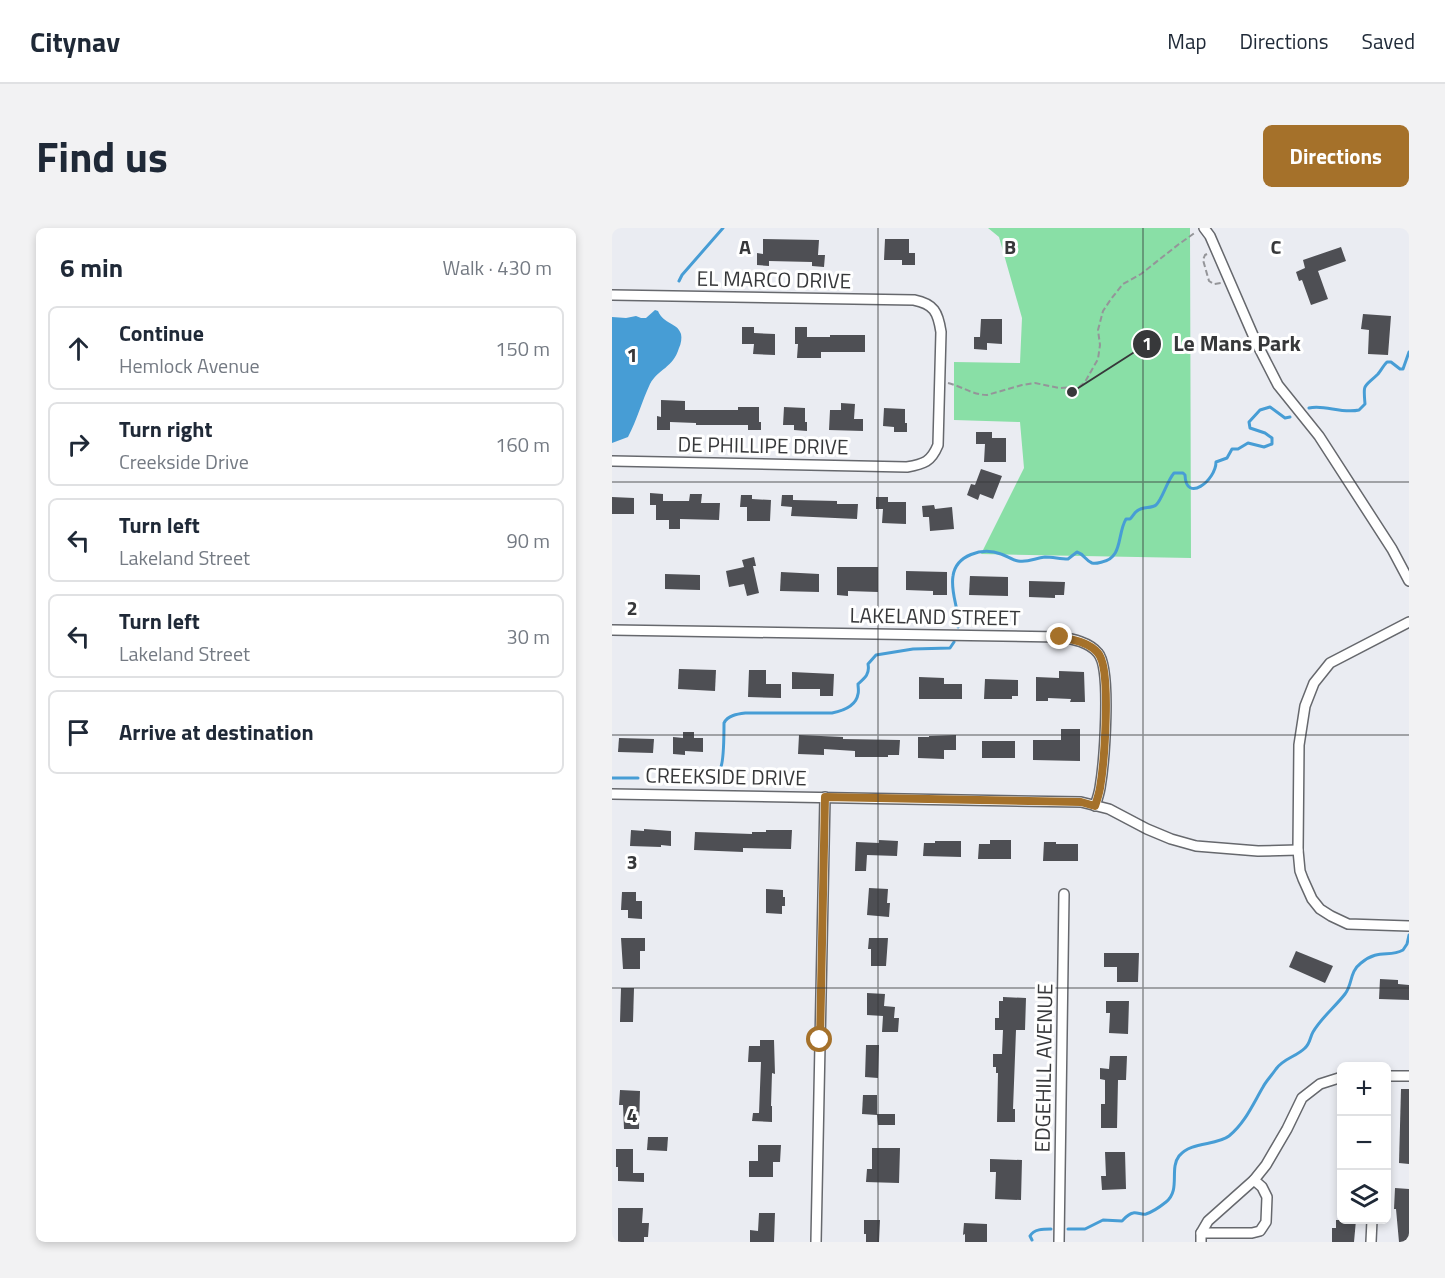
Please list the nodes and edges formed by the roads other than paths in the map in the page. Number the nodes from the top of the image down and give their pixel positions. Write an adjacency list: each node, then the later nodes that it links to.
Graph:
1 (1202, 228): 5 (street)
2 (612, 295): 4 (street, EL MARCO DRIVE)
3 (612, 461): 4 (street, DE PHILLIPE DRIVE)
4 (913, 466)
5 (1409, 582)
6 (1409, 622): 11 (street)
7 (612, 630): 10 (street, LAKELAND STREET)
8 (612, 794): 9 (street, CREEKSIDE DRIVE)
9 (825, 797): 10 (street, CREEKSIDE DRIVE); 20 (street)
10 (1095, 806): 11 (street, CREEKSIDE DRIVE)
11 (1298, 850): 13 (street)
12 (1064, 894): 21 (street, EDGEHILL AVENUE)
13 (1409, 926)
14 (1391, 1076): 15 (street)
15 (1409, 1076)
16 (1337, 1078): 17 (street)
17 (1254, 1180): 19 (street); 19 (street)
18 (1372, 1224): 22 (street)
19 (1201, 1237)
20 (816, 1242)
21 (1059, 1242)
22 (1371, 1242)

